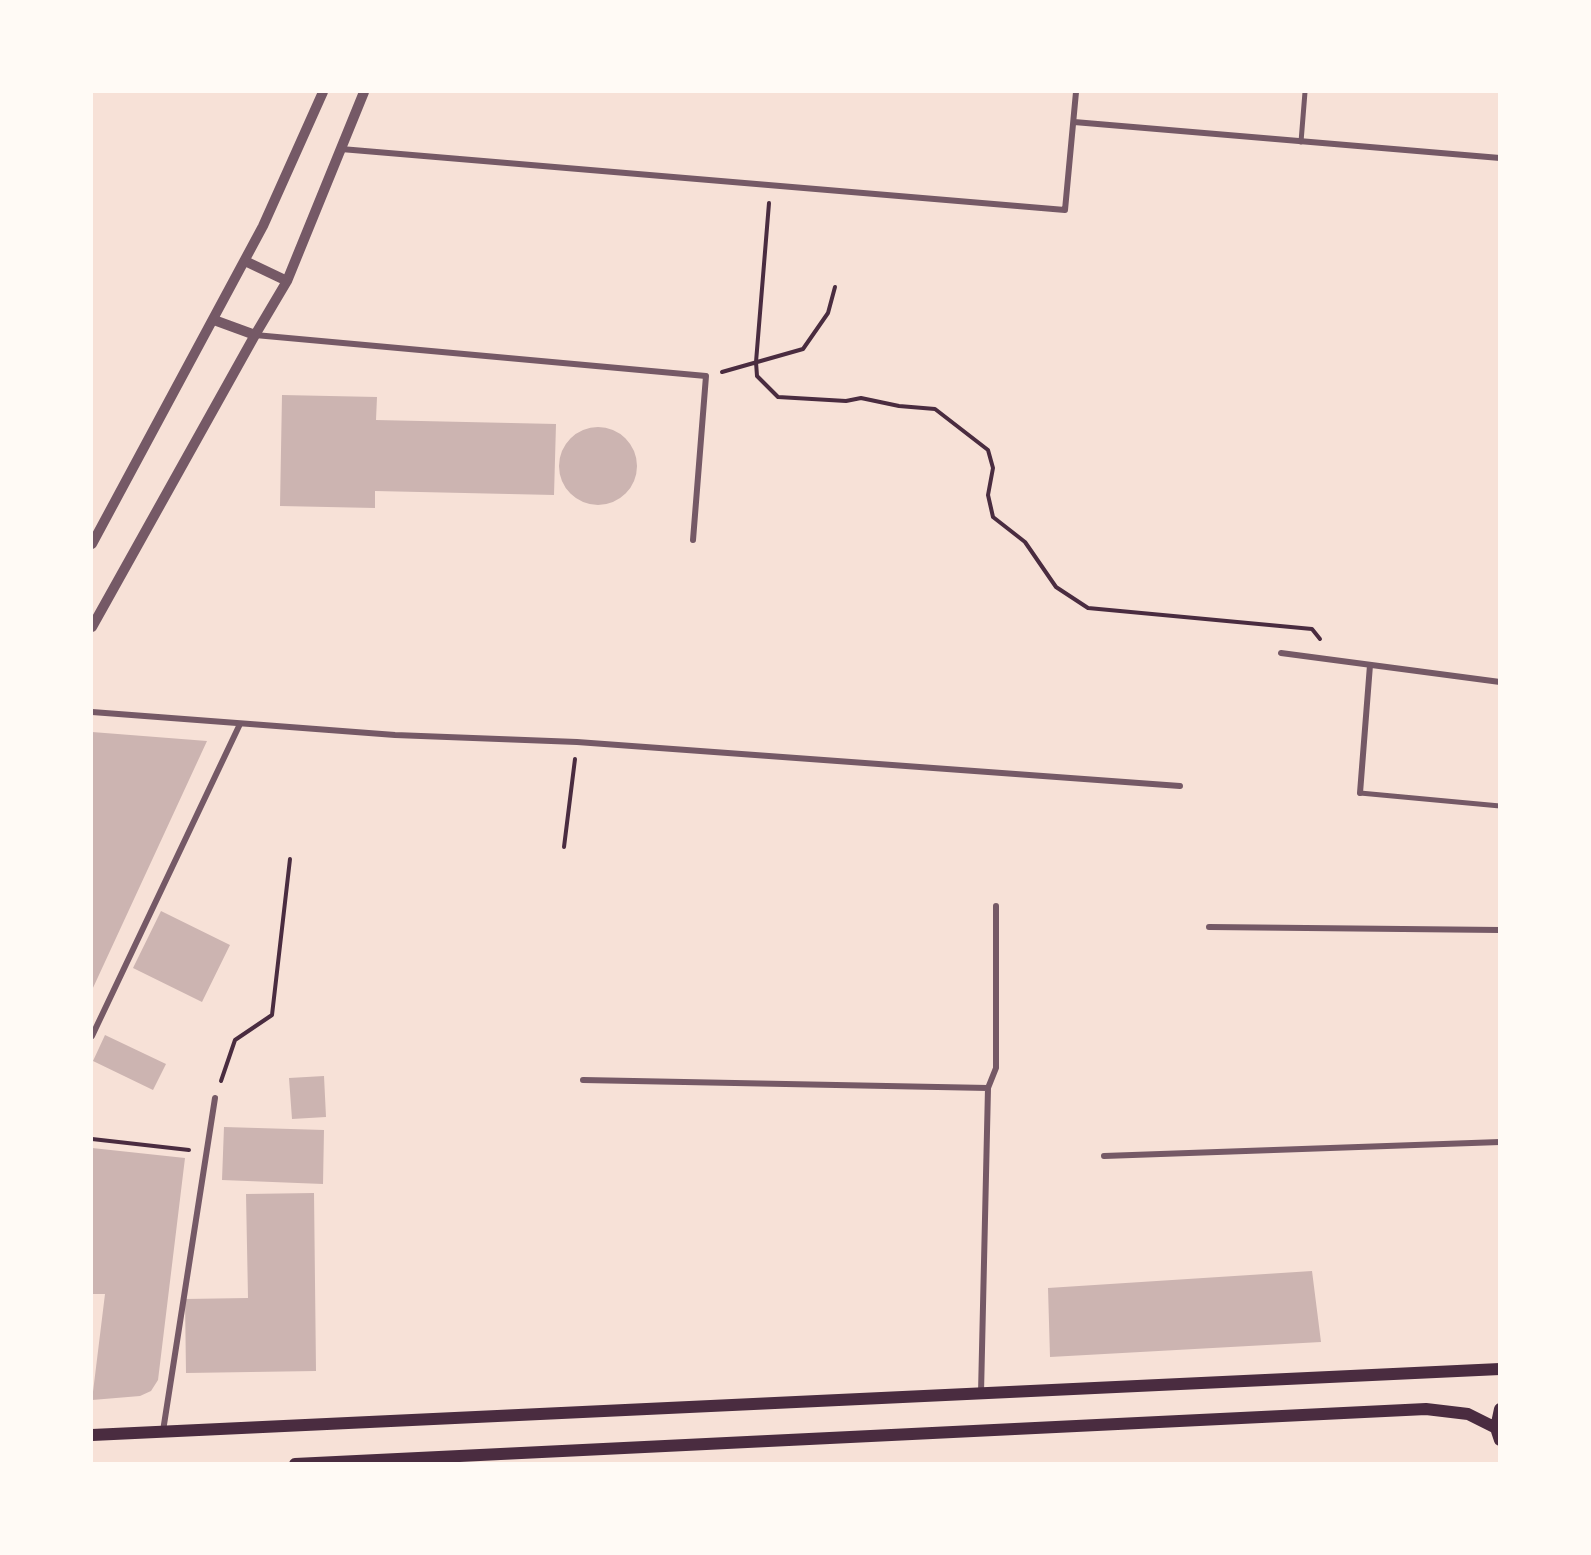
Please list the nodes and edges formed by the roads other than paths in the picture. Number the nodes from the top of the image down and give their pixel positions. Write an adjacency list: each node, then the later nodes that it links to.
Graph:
1 (323, 92): 9 (street)
2 (364, 92): 7 (street)
3 (1076, 92): 5 (street)
4 (1305, 92): 6 (street)
5 (1074, 122): 6 (street); 7 (street)
6 (1301, 141): 8 (street)
7 (341, 149): 10 (street)
8 (1500, 158)
9 (245, 261): 10 (street); 11 (street)
10 (287, 281): 12 (street)
11 (213, 320): 12 (street); 14 (street)
12 (255, 335): 13 (street); 15 (street)
13 (693, 540)
14 (92, 544)
15 (92, 627)
16 (1281, 653): 17 (street)
17 (1370, 665): 18 (street); 22 (street)
18 (1500, 682)
19 (92, 712): 20 (street)
20 (240, 724): 21 (street); 27 (street)
21 (1180, 786)
22 (1360, 793): 23 (street)
23 (1500, 807)
24 (996, 906): 29 (street)
25 (1209, 927): 26 (street)
26 (1500, 930)
27 (92, 1036)
28 (583, 1080): 29 (street)
29 (988, 1088): 34 (street)
30 (215, 1098): 36 (street)
31 (1500, 1142): 32 (street)
32 (1104, 1156)
33 (1500, 1370): 34 (main road)
34 (981, 1394): 36 (main road)
35 (1500, 1409): 37 (main road)
36 (163, 1431): 38 (main road)
37 (1498, 1434): 39 (main road)
38 (92, 1435)
39 (376, 1462): 40 (main road)
40 (295, 1464)

